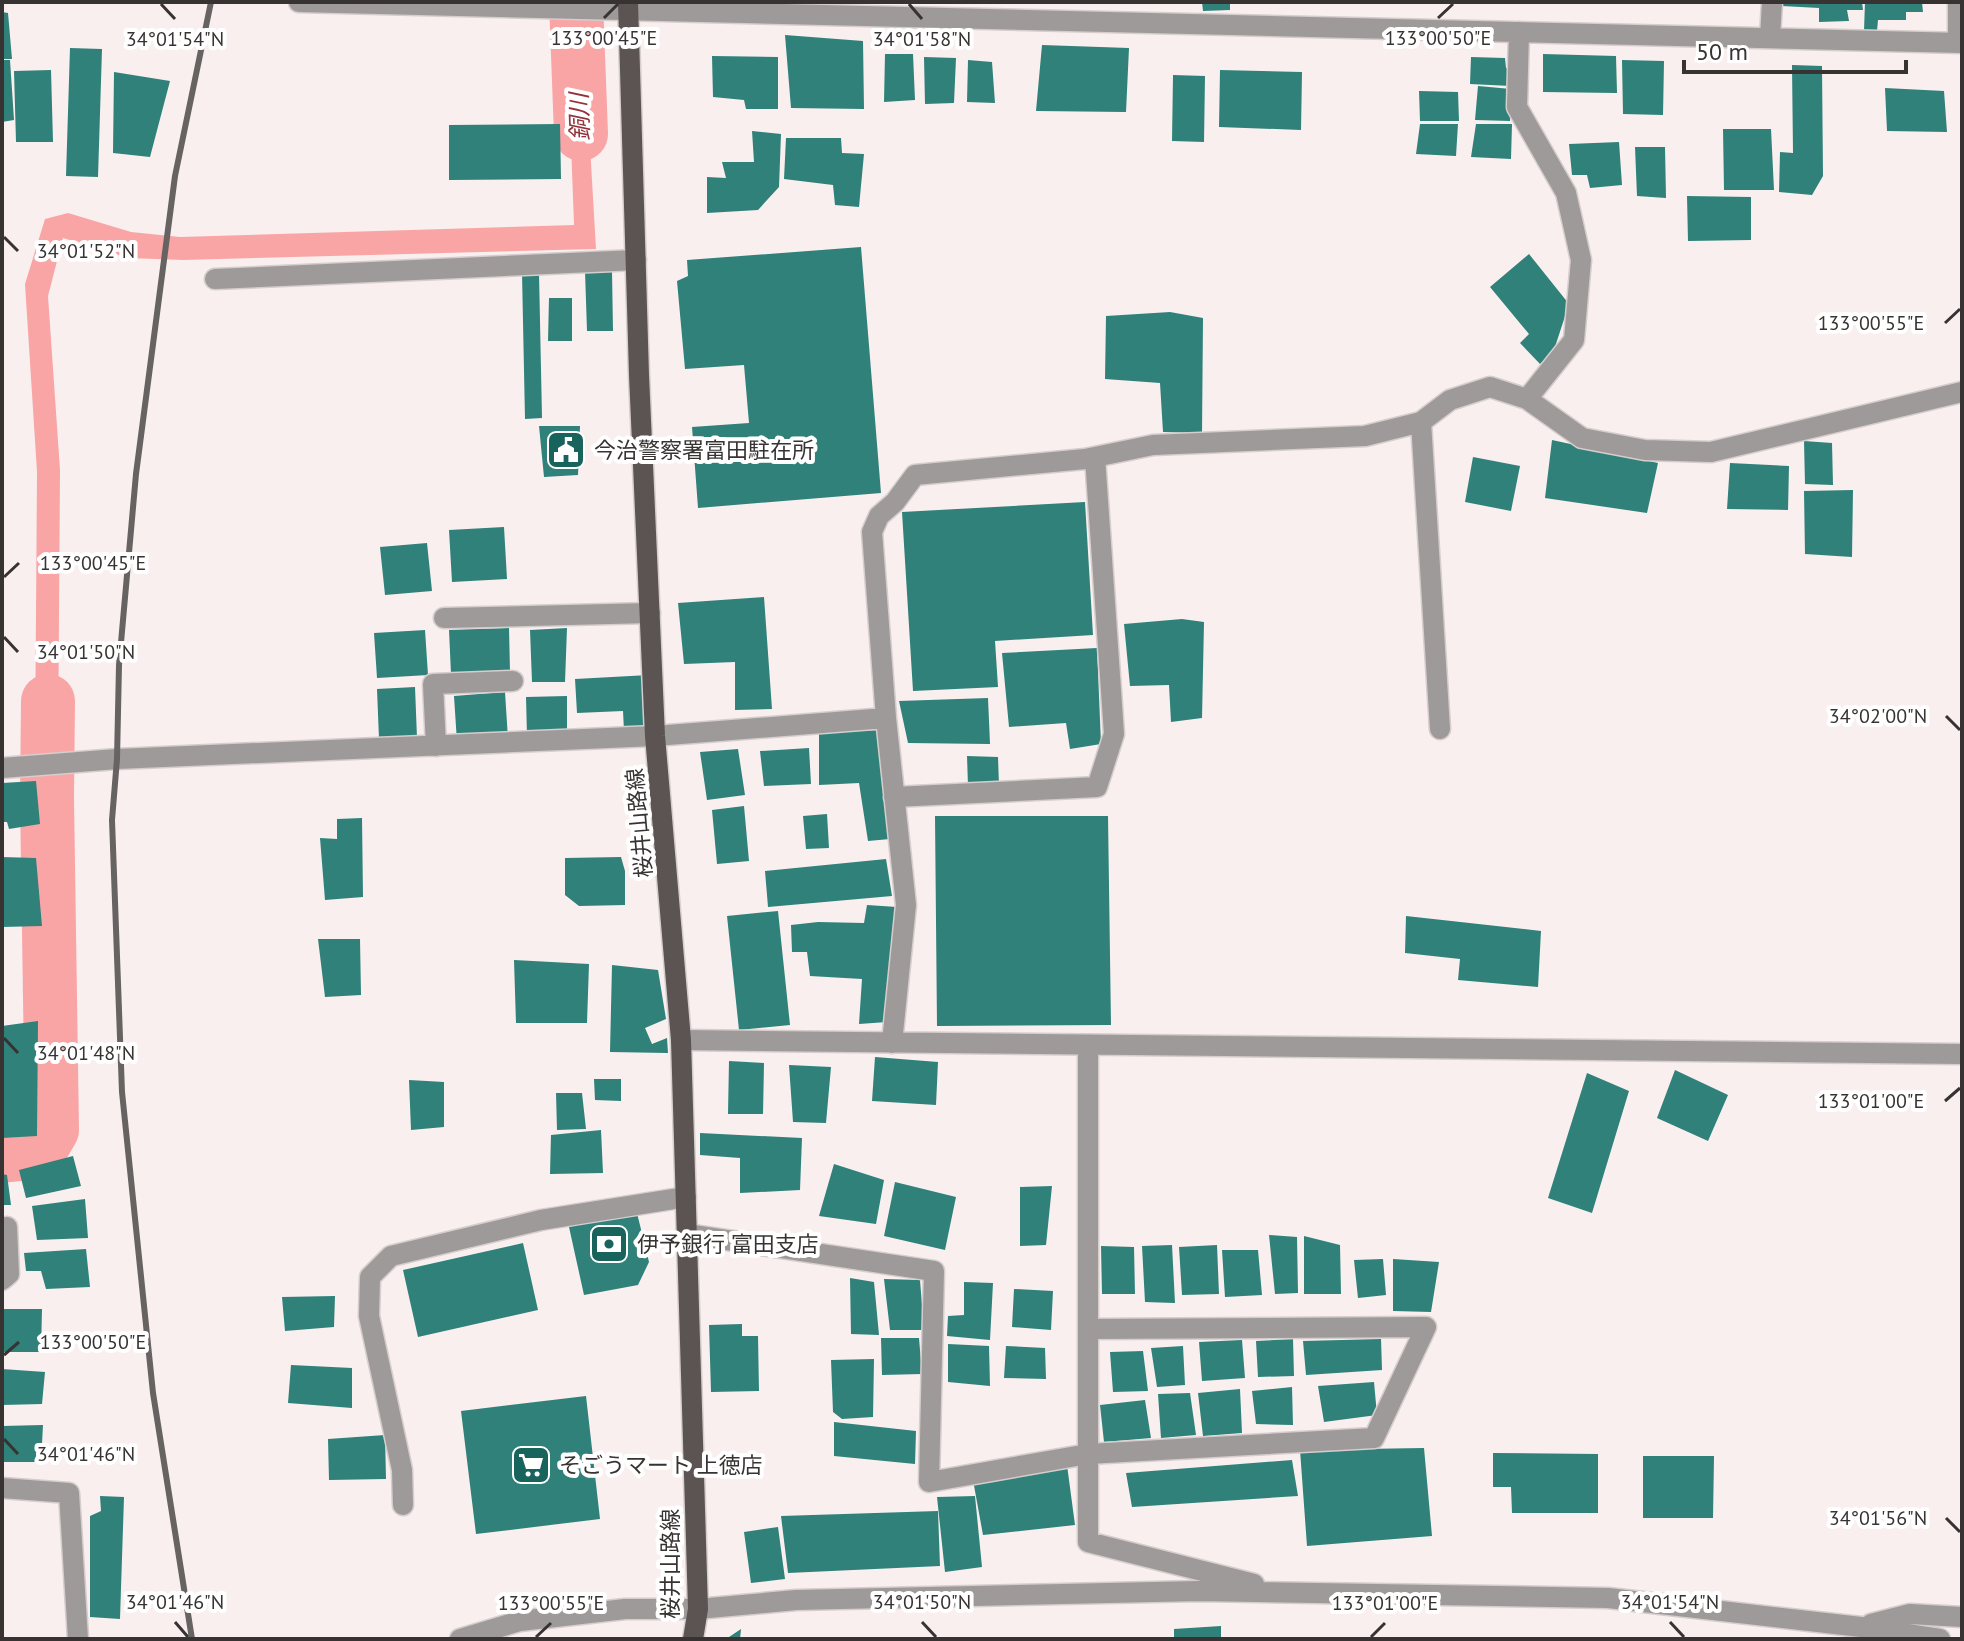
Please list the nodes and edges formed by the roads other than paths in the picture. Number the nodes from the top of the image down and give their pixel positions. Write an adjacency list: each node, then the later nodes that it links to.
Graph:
1 (299, 2): 4 (street)
2 (1772, 2): 6 (street)
3 (1958, 2): 7 (street)
4 (628, 6): 5 (street); 8 (main road, 桜井山路線)
5 (1519, 32): 6 (street); 11 (street)
6 (1770, 38): 7 (street)
7 (1960, 43)
8 (636, 260): 9 (street); 14 (main road, 桜井山路線)
9 (215, 279)
10 (1962, 392): 11 (street)
11 (1527, 399): 12 (street)
12 (1421, 422): 13 (street); 18 (street)
13 (1095, 457): 17 (street); 22 (street)
14 (650, 613): 15 (street); 19 (main road, 桜井山路線)
15 (444, 618)
16 (513, 681): 20 (street)
17 (886, 718): 19 (street); 22 (street)
18 (1440, 729)
19 (655, 736): 20 (street); 23 (main road, 桜井山路線)
20 (436, 746): 21 (street)
21 (2, 768)
22 (894, 797): 24 (street)
23 (681, 1040): 24 (street); 27 (main road, 桜井山路線)
24 (892, 1043): 25 (street)
25 (1088, 1045): 26 (street); 31 (street)
26 (1962, 1054)
27 (686, 1197): 29 (main road, 桜井山路線); 34 (street)
28 (7, 1227): 30 (street)
29 (687, 1234): 32 (street); 36 (main road, 桜井山路線)
30 (2, 1280)
31 (1088, 1329): 32 (street); 32 (street)
32 (1088, 1454): 35 (street)
33 (2, 1488): 39 (street)
34 (403, 1505)
35 (1287, 1593): 36 (street); 38 (street)
36 (698, 1609): 40 (street); 41 (main road, 桜井山路線)
37 (1962, 1617): 38 (street)
38 (1861, 1627): 42 (street)
39 (78, 1639)
40 (460, 1639)
41 (693, 1639)
42 (1940, 1639)

